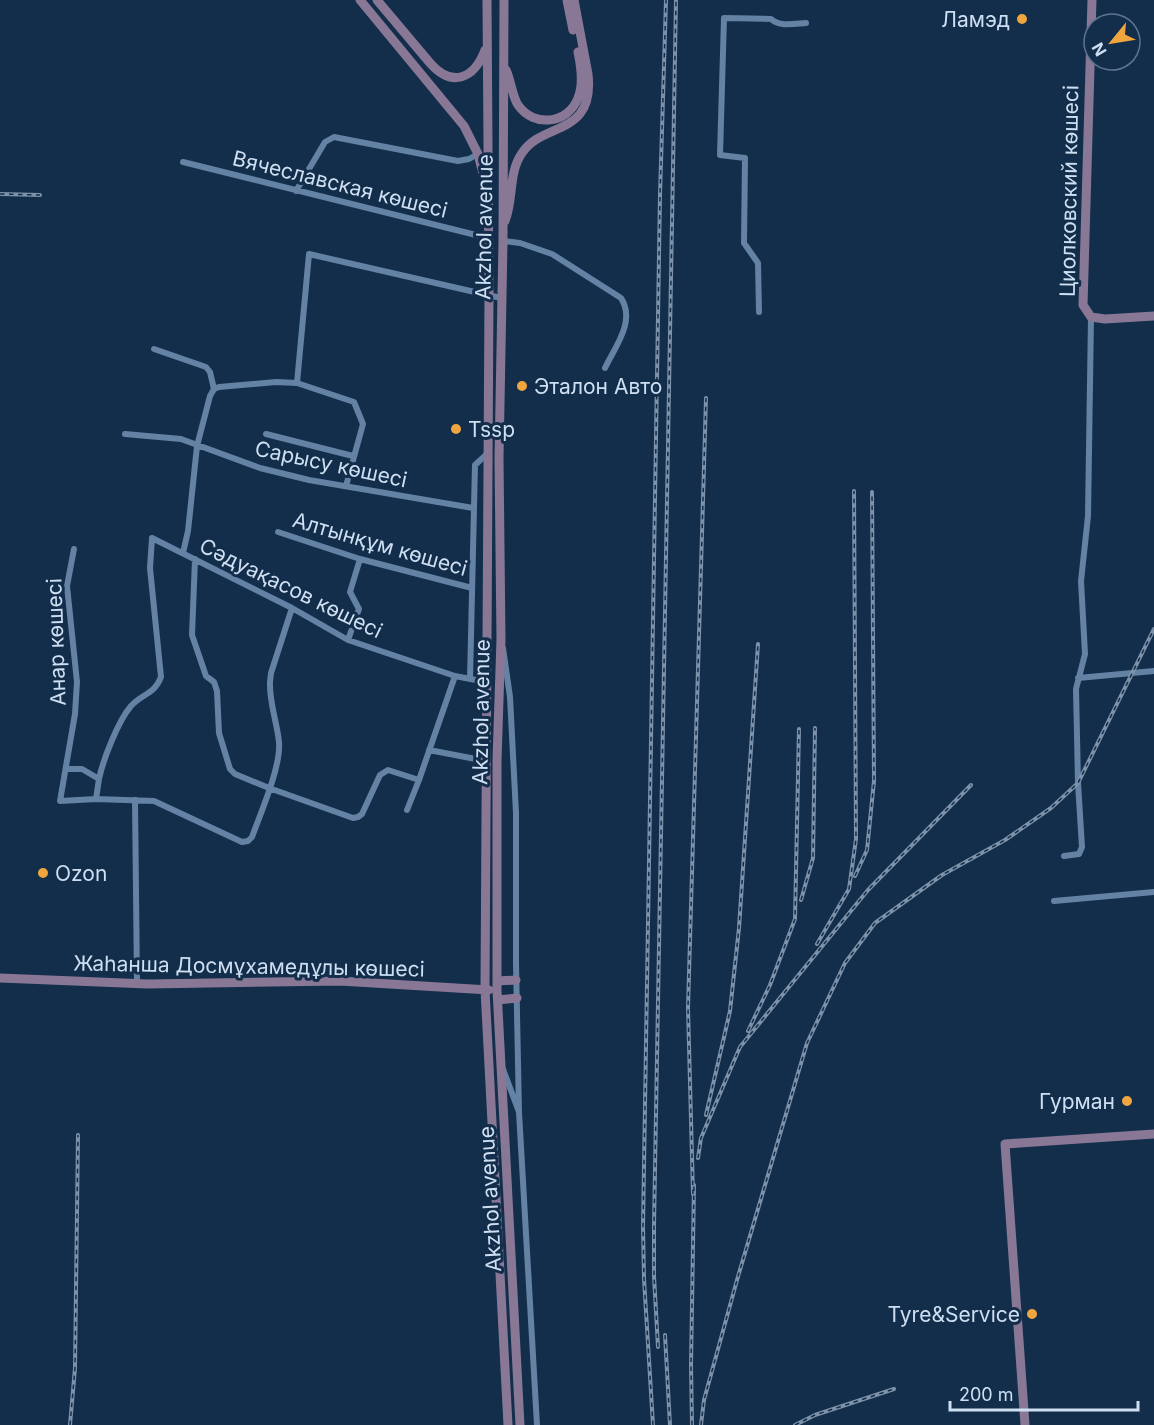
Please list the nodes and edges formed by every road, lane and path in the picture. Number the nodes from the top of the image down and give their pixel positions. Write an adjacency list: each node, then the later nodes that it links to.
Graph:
1 (360, 0): 11 (main road)
2 (377, 0): 9 (main road)
3 (487, 0): 9 (main road, Akzhol avenue)
4 (504, 0): 10 (main road, Akzhol avenue)
5 (567, 0): 10 (main road)
6 (574, 0): 15 (main road)
7 (1092, 0): 22 (main road, Циолковский көшесі)
8 (806, 23): 20 (street)
9 (487, 45): 14 (main road, Akzhol avenue)
10 (504, 65): 15 (main road, Akzhol avenue)
11 (478, 154): 13 (street); 14 (main road)
12 (183, 162): 13 (street, Вячеславская көшесі)
13 (296, 191): 16 (street, Вячеславская көшесі)
14 (488, 201): 16 (main road, Akzhol avenue)
15 (503, 226): 17 (main road, Akzhol avenue)
16 (489, 238): 18 (main road, Akzhol avenue)
17 (503, 241): 19 (main road, Akzhol avenue); 24 (street)
18 (489, 295): 19 (street); 25 (street); 30 (main road, Akzhol avenue)
19 (501, 298): 41 (main road, Akzhol avenue)
20 (759, 312)
21 (1154, 316): 22 (main road, Циолковский көшесі)
22 (1091, 317): 45 (street)
23 (154, 349): 26 (street)
24 (605, 368)
25 (297, 383): 26 (street); 31 (street)
26 (214, 389): 29 (street)
27 (125, 434): 29 (street, Сарысу көшесі)
28 (266, 434): 31 (street)
29 (197, 446): 32 (street, Сарысу көшесі); 36 (street)
30 (488, 453): 33 (street); 47 (main road, Akzhol avenue)
31 (353, 456): 32 (street)
32 (346, 486): 33 (street, Сарысу көшесі)
33 (473, 508): 39 (street)
34 (278, 532): 38 (street, Алтынқұм көшесі)
35 (74, 549): 50 (street, Анар көшесі)
36 (183, 553): 37 (street, Сәдуақасов көшесі); 51 (street, Сәдуақасов көшесі)
37 (195, 559): 40 (street, Сәдуақасов көшесі); 53 (street)
38 (360, 559): 39 (street, Алтынқұм көшесі); 42 (street)
39 (472, 588): 46 (street)
40 (292, 609): 42 (street, Сәдуақасов көшесі); 53 (street)
41 (501, 639): 61 (street); 64 (main road, Akzhol avenue)
42 (348, 640): 44 (street, Сәдуақасов көшесі)
43 (1154, 671): 45 (street)
44 (455, 676): 46 (street, Сәдуақасов көшесі); 48 (street)
45 (1078, 678): 57 (street)
46 (470, 679): 47 (street, Сәдуақасов көшесі)
47 (486, 682): 49 (main road, Akzhol avenue)
48 (429, 750): 49 (street); 52 (street)
49 (486, 761): 63 (main road, Akzhol avenue)
50 (66, 769): 51 (street); 54 (street, Анар көшесі)
51 (99, 779): 54 (street)
52 (419, 780): 53 (street); 56 (street)
53 (269, 788): 55 (street, Анар көшесі)
54 (96, 799): 55 (street, Анар көшесі)
55 (135, 800): 62 (street)
56 (407, 810)
57 (1064, 856)
58 (1154, 892): 59 (street)
59 (1054, 901)
60 (0, 978): 62 (main road, Жаһанша Досмұхамедұлы көшесі)
61 (516, 981): 64 (main road); 65 (street)
62 (137, 983): 63 (main road, Жаһанша Досмұхамедұлы көшесі)
63 (485, 990): 64 (main road, Жаһанша Досмұхамедұлы көшесі); 70 (main road, Akzhol avenue)
64 (498, 990): 65 (main road); 66 (main road, Akzhol avenue)
65 (517, 998): 67 (street)
66 (500, 1062): 67 (street); 69 (main road, Akzhol avenue)
67 (519, 1112): 73 (street)
68 (1154, 1134): 74 (main road)
69 (517, 1364): 70 (main road); 72 (main road, Akzhol avenue)
70 (504, 1366): 71 (main road, Akzhol avenue)
71 (507, 1425)
72 (520, 1425)
73 (537, 1425)
74 (1024, 1425)

